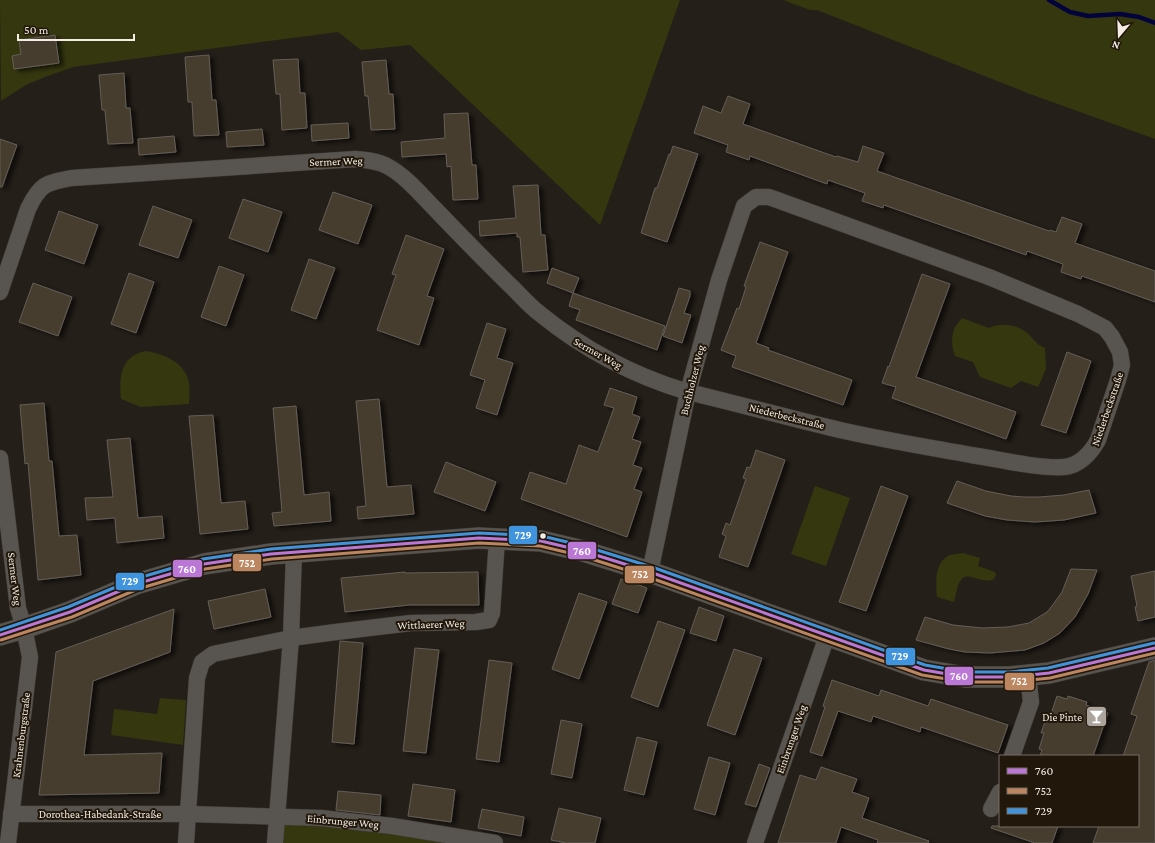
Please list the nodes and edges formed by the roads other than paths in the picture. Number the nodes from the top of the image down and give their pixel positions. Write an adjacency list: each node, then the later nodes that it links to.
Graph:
1 (756, 197): 3 (street, Buchholzer Weg); 3 (street, Niederbeckstraße)
2 (0, 292): 3 (street, Sermer Weg)
3 (688, 392): 7 (street, Buchholzer Weg)
4 (0, 458): 8 (street, Sermer Weg)
5 (497, 539): 6 (street); 7 (street); 11 (street, Wittlaerer Weg)
6 (294, 552): 8 (street); 11 (street)
7 (650, 572): 10 (street)
8 (24, 628): 9 (street); 17 (street, Krahnenburgstraße)
9 (0, 635)
10 (827, 636): 13 (street); 24 (street, Einbrunger Weg)
11 (291, 638): 18 (street, Wittlaerer Weg); 19 (street)
12 (1155, 648): 13 (street)
13 (1028, 675): 14 (street)
14 (1012, 755)
15 (999, 794): 16 (street)
16 (991, 809)
17 (11, 814): 18 (street, Dorothea-Habedank-Straße); 20 (street, Krahnenburgstraße)
18 (189, 814): 19 (street, Einbrunger Weg); 21 (street, Wittlaerer Weg)
19 (276, 816): 22 (street); 23 (street, Einbrunger Weg)
20 (8, 843)
21 (186, 843)
22 (275, 843)
23 (495, 843)
24 (755, 843)

